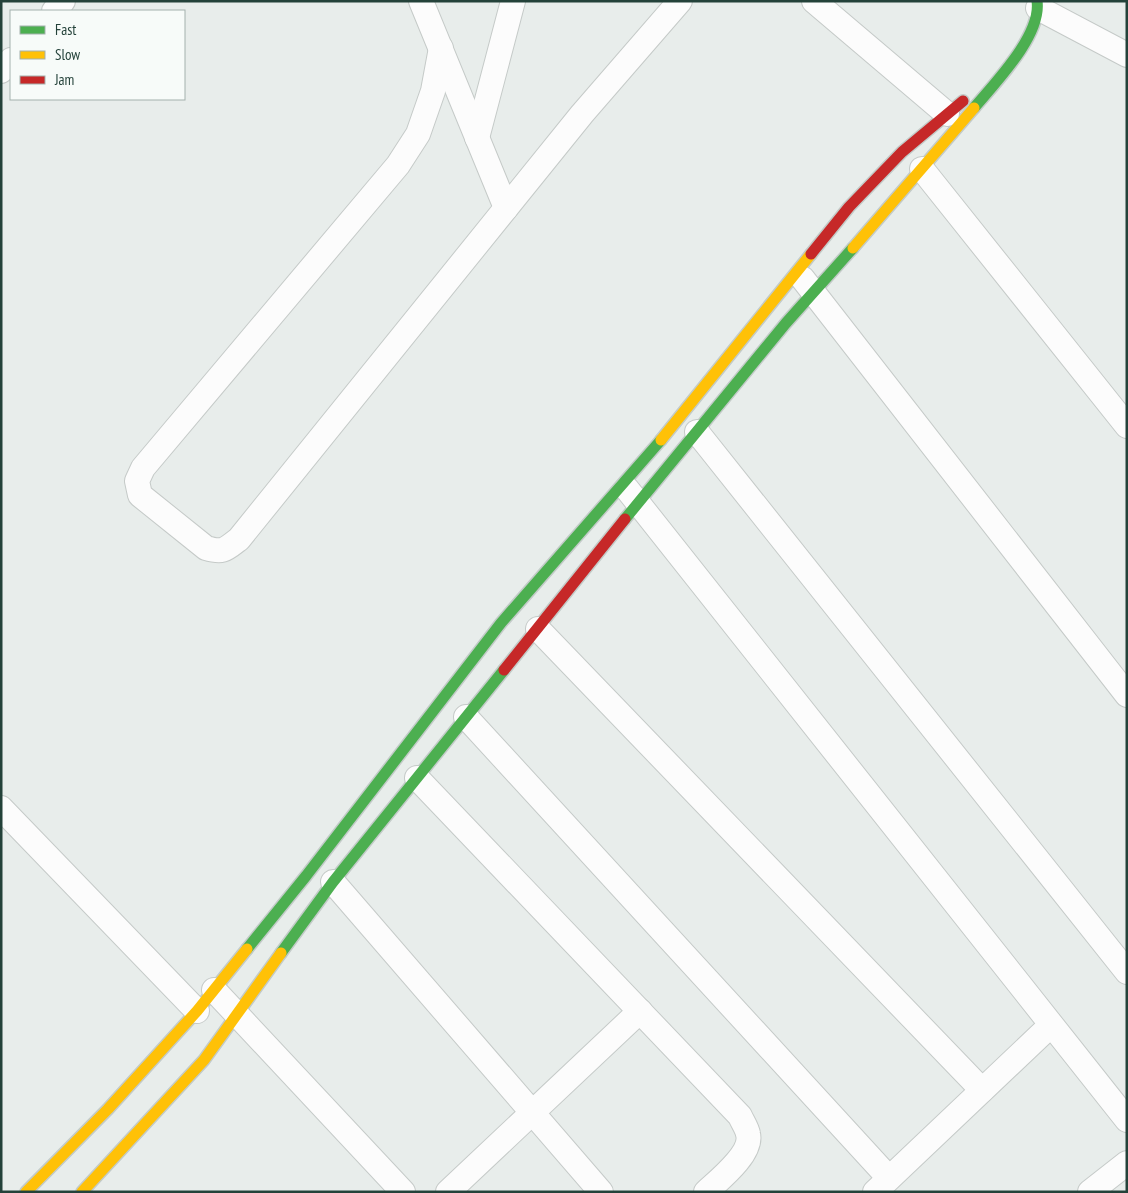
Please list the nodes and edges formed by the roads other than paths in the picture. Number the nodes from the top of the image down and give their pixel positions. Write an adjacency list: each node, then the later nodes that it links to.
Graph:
1 (421, 1): 6 (street)
2 (513, 1): 12 (street)
3 (680, 1): 14 (street)
4 (814, 1): 11 (street)
5 (1037, 5): 7 (street); 8 (main road)
6 (441, 48): 12 (street); 14 (street)
7 (1127, 55)
8 (1015, 59): 11 (main road); 13 (main road)
9 (10, 61): 10 (street)
10 (1, 72)
11 (947, 114): 15 (main road)
12 (478, 138): 14 (street)
13 (922, 169): 16 (main road); 17 (street)
14 (506, 208)
15 (797, 272): 16 (street); 19 (main road)
16 (813, 291): 18 (main road); 22 (street)
17 (1127, 426)
18 (697, 432): 20 (main road); 27 (street)
19 (622, 484): 20 (street); 28 (main road)
20 (639, 502): 21 (main road); 32 (street)
21 (538, 628): 23 (main road); 33 (street)
22 (1127, 695)
23 (466, 717): 24 (main road); 37 (street)
24 (417, 778): 26 (main road); 30 (street)
25 (1, 808): 29 (street)
26 (333, 882): 31 (main road); 34 (street)
27 (1127, 972)
28 (214, 990): 29 (main road); 31 (street)
29 (197, 1011): 38 (main road)
30 (640, 1011): 34 (street); 43 (street)
31 (237, 1014): 39 (main road); 40 (street)
32 (1051, 1024): 33 (street); 35 (street)
33 (982, 1090): 37 (street)
34 (532, 1113): 41 (street); 42 (street)
35 (1127, 1120)
36 (1127, 1164): 44 (street)
37 (882, 1185)
38 (26, 1192)
39 (82, 1192)
40 (403, 1192)
41 (448, 1192)
42 (601, 1192)
43 (706, 1192)
44 (1090, 1192)

